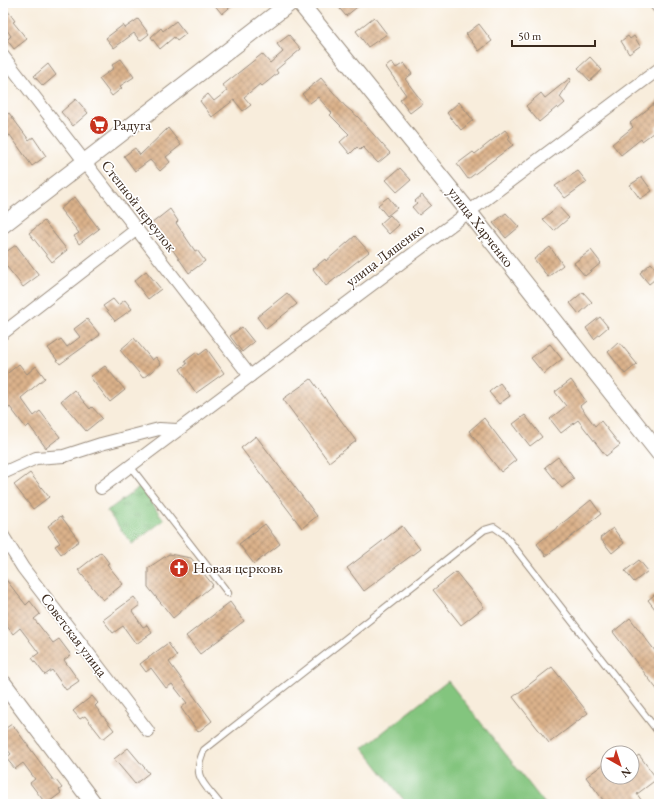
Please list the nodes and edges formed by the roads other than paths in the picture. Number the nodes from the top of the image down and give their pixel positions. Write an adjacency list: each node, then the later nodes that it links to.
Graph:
1 (290, 3): 7 (street)
2 (300, 3): 8 (street, улица Харченко)
3 (655, 3): 4 (street)
4 (659, 8)
5 (3, 56): 7 (street, Степной переулок)
6 (659, 69): 8 (street, улица Ляшенко)
7 (84, 162): 9 (street); 10 (street, Степной переулок)
8 (469, 212): 12 (street, улица Ляшенко); 14 (street, улица Харченко)
9 (3, 225)
10 (137, 229): 11 (street); 12 (street, Степной переулок)
11 (3, 333)
12 (250, 376): 13 (street, улица Ляшенко)
13 (177, 430): 15 (street, улица Ляшенко); 16 (street)
14 (659, 453)
15 (130, 466): 17 (street, улица Ляшенко); 19 (lane)
16 (3, 474)
17 (101, 488)
18 (3, 536): 21 (street, Советская улица)
19 (228, 593)
20 (3, 683): 23 (street)
21 (148, 731)
22 (659, 733): 24 (lane)
23 (94, 804)
24 (220, 804)

